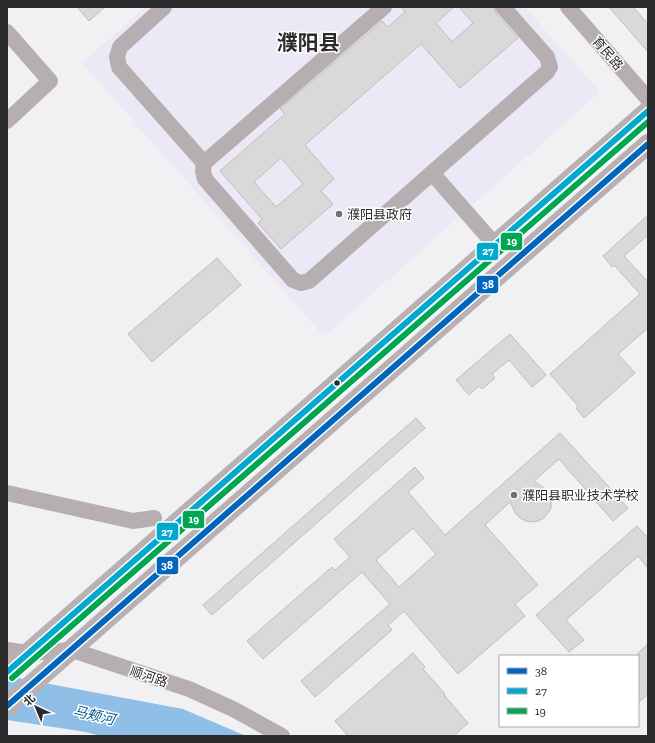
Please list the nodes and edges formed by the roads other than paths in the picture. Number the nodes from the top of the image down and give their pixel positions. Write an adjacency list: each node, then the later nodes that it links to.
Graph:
1 (164, 7): 10 (street)
2 (384, 7): 10 (street)
3 (503, 7): 11 (street)
4 (568, 7): 6 (street, 育民路)
5 (7, 32): 8 (street)
6 (648, 99)
7 (648, 111): 12 (main road)
8 (7, 121)
9 (648, 144): 14 (main road)
10 (204, 163): 11 (street)
11 (432, 173): 12 (street)
12 (495, 245): 13 (main road)
13 (284, 428): 14 (main road); 18 (main road)
14 (302, 448): 17 (main road)
15 (7, 493): 16 (street)
16 (154, 518)
17 (72, 650): 18 (street, 顺河路); 20 (main road); 21 (street, 顺河路)
18 (28, 652): 19 (main road)
19 (9, 663)
20 (7, 706)
21 (282, 736)

